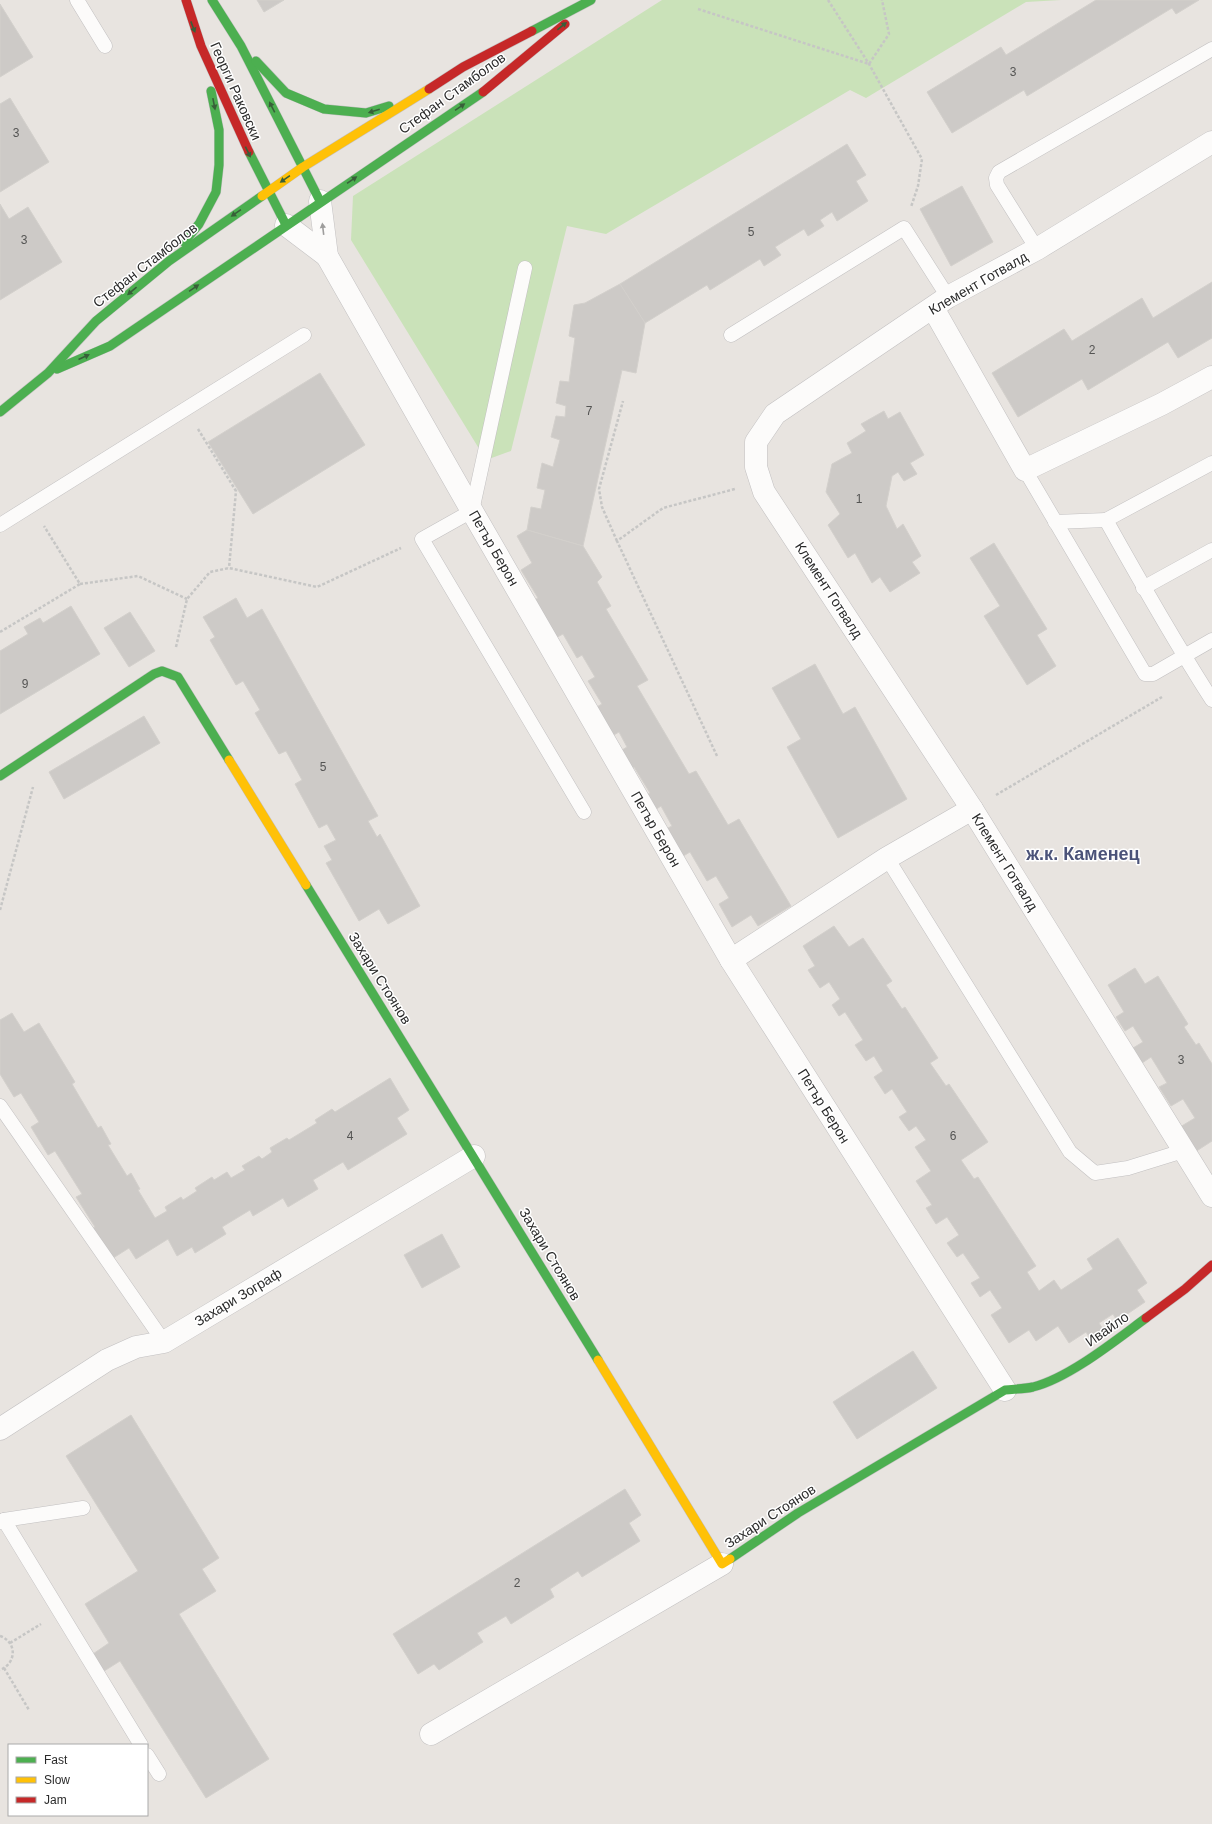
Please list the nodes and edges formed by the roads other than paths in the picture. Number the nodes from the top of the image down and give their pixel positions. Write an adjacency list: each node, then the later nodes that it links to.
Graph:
1 (77, 0): 6 (lane)
2 (186, 0): 9 (street, Георги Раковски, one-way to 9)
3 (212, 0): 7 (street, Георги Раковски)
4 (590, 0): 10 (street, Стефан Стамболов)
5 (594, 0): 14 (street, Стефан Стамболов, one-way to 5)
6 (105, 46)
7 (241, 46): 10 (street, one-way to 7); 12 (street, Георги Раковски, one-way to 7)
8 (1212, 49): 16 (lane)
9 (203, 52): 13 (street, Георги Раковски, one-way to 13); 18 (street, one-way to 18)
10 (412, 100): 12 (street, Стефан Стамболов)
11 (1212, 142): 16 (street, Клемент Готвалд)
12 (303, 167): 13 (street, Стефан Стамболов, one-way to 13); 14 (street, Георги Раковски)
13 (268, 191): 15 (street, Георги Раковски); 18 (street, Стефан Стамболов, one-way to 18)
14 (320, 201): 15 (street, Стефан Стамболов); 17 (street, Петър Берон, one-way to 14)
15 (286, 225): 17 (street, Петър Берон); 23 (street, Стефан Стамболов, one-way to 15)
16 (1037, 250): 20 (street, Клемент Готвалд)
17 (327, 256): 28 (street, Петър Берон)
18 (169, 261): 23 (street, Стефан Стамболов, one-way to 23)
19 (525, 268): 28 (lane)
20 (940, 303): 22 (lane); 27 (street); 38 (street, Клемент Готвалд)
21 (304, 335): 31 (lane)
22 (731, 335)
23 (48, 373): 25 (street, Стефан Стамболов)
24 (1212, 377): 27 (street)
25 (0, 412)
26 (1212, 463): 29 (lane)
27 (1025, 470): 30 (lane)
28 (472, 511): 39 (lane); 41 (street, Петър Берон)
29 (1106, 520): 30 (lane); 33 (lane)
30 (1054, 522): 35 (lane)
31 (0, 524)
32 (1212, 550): 33 (lane)
33 (1143, 588): 35 (lane)
34 (1212, 640): 35 (lane)
35 (1183, 656): 36 (lane)
36 (1212, 700)
37 (0, 776): 44 (street, Захари Стоянов)
38 (972, 808): 40 (street); 43 (street, Клемент Готвалд)
39 (584, 812)
40 (888, 858): 41 (street); 43 (lane)
41 (731, 960): 48 (street, Петър Берон)
42 (0, 1106): 47 (lane)
43 (1183, 1151): 45 (street, Клемент Готвалд)
44 (474, 1156): 47 (street, Захари Зограф); 52 (street, Захари Стоянов)
45 (1212, 1196)
46 (1212, 1265): 48 (street, Ивайло)
47 (164, 1342): 49 (street, Захари Зограф)
48 (1005, 1390): 52 (street, Захари Стоянов)
49 (0, 1429)
50 (82, 1508): 51 (lane)
51 (2, 1521): 54 (lane)
52 (722, 1564): 53 (street)
53 (432, 1734)
54 (140, 1744)
55 (148, 1756): 56 (lane)
56 (159, 1774)

